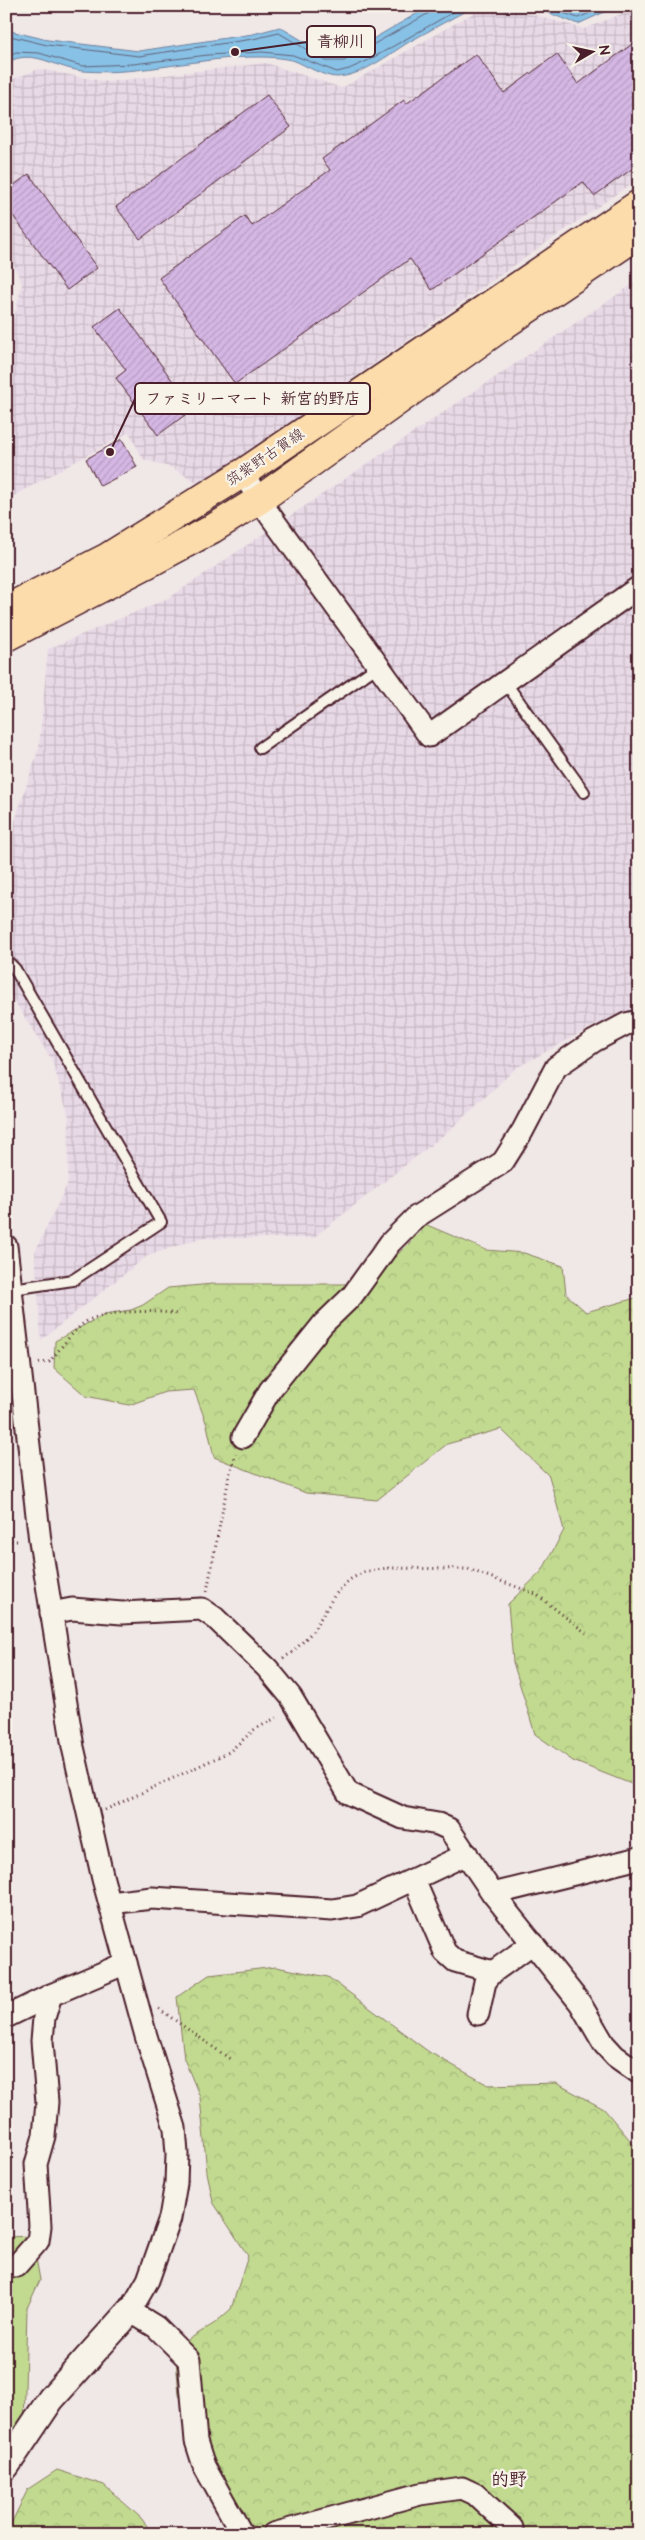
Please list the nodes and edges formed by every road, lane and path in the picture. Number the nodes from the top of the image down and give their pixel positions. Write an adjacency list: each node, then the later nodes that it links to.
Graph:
1 (639, 204): 3 (main road, 筑紫野古賀線)
2 (639, 234): 4 (main road, 筑紫野古賀線)
3 (243, 473): 4 (street); 6 (main road, 筑紫野古賀線)
4 (259, 500): 7 (main road, 筑紫野古賀線); 8 (street)
5 (639, 587): 9 (street)
6 (6, 609)
7 (6, 637)
8 (378, 666): 9 (street); 10 (lane)
9 (505, 682): 11 (lane)
10 (260, 748)
11 (584, 792)
12 (6, 960): 15 (lane)
13 (639, 1020): 18 (street)
14 (6, 1246): 15 (street)
15 (12, 1289): 17 (street)
16 (177, 1314): 17 (path)
17 (21, 1364): 20 (street)
18 (243, 1437): 19 (path)
19 (202, 1609): 20 (street); 22 (street)
20 (51, 1613): 24 (street)
21 (586, 1633): 22 (path)
22 (267, 1668): 23 (street)
23 (298, 1706): 24 (path); 25 (street)
24 (88, 1816): 29 (street)
25 (467, 1854): 27 (street); 28 (street)
26 (639, 1858): 28 (street)
27 (414, 1880): 29 (street); 32 (street)
28 (493, 1894): 30 (street)
29 (110, 1903): 31 (street)
30 (533, 1944): 32 (street); 38 (street)
31 (126, 1963): 33 (street); 34 (street)
32 (493, 1972): 35 (street)
33 (51, 1995): 36 (street); 39 (street)
34 (138, 2006): 37 (path); 40 (street)
35 (478, 2014)
36 (6, 2017)
37 (230, 2059)
38 (639, 2073)
39 (16, 2266)
40 (130, 2311): 41 (street); 42 (street)
41 (6, 2466)
42 (242, 2534)
43 (273, 2534): 44 (street)
44 (513, 2534)

